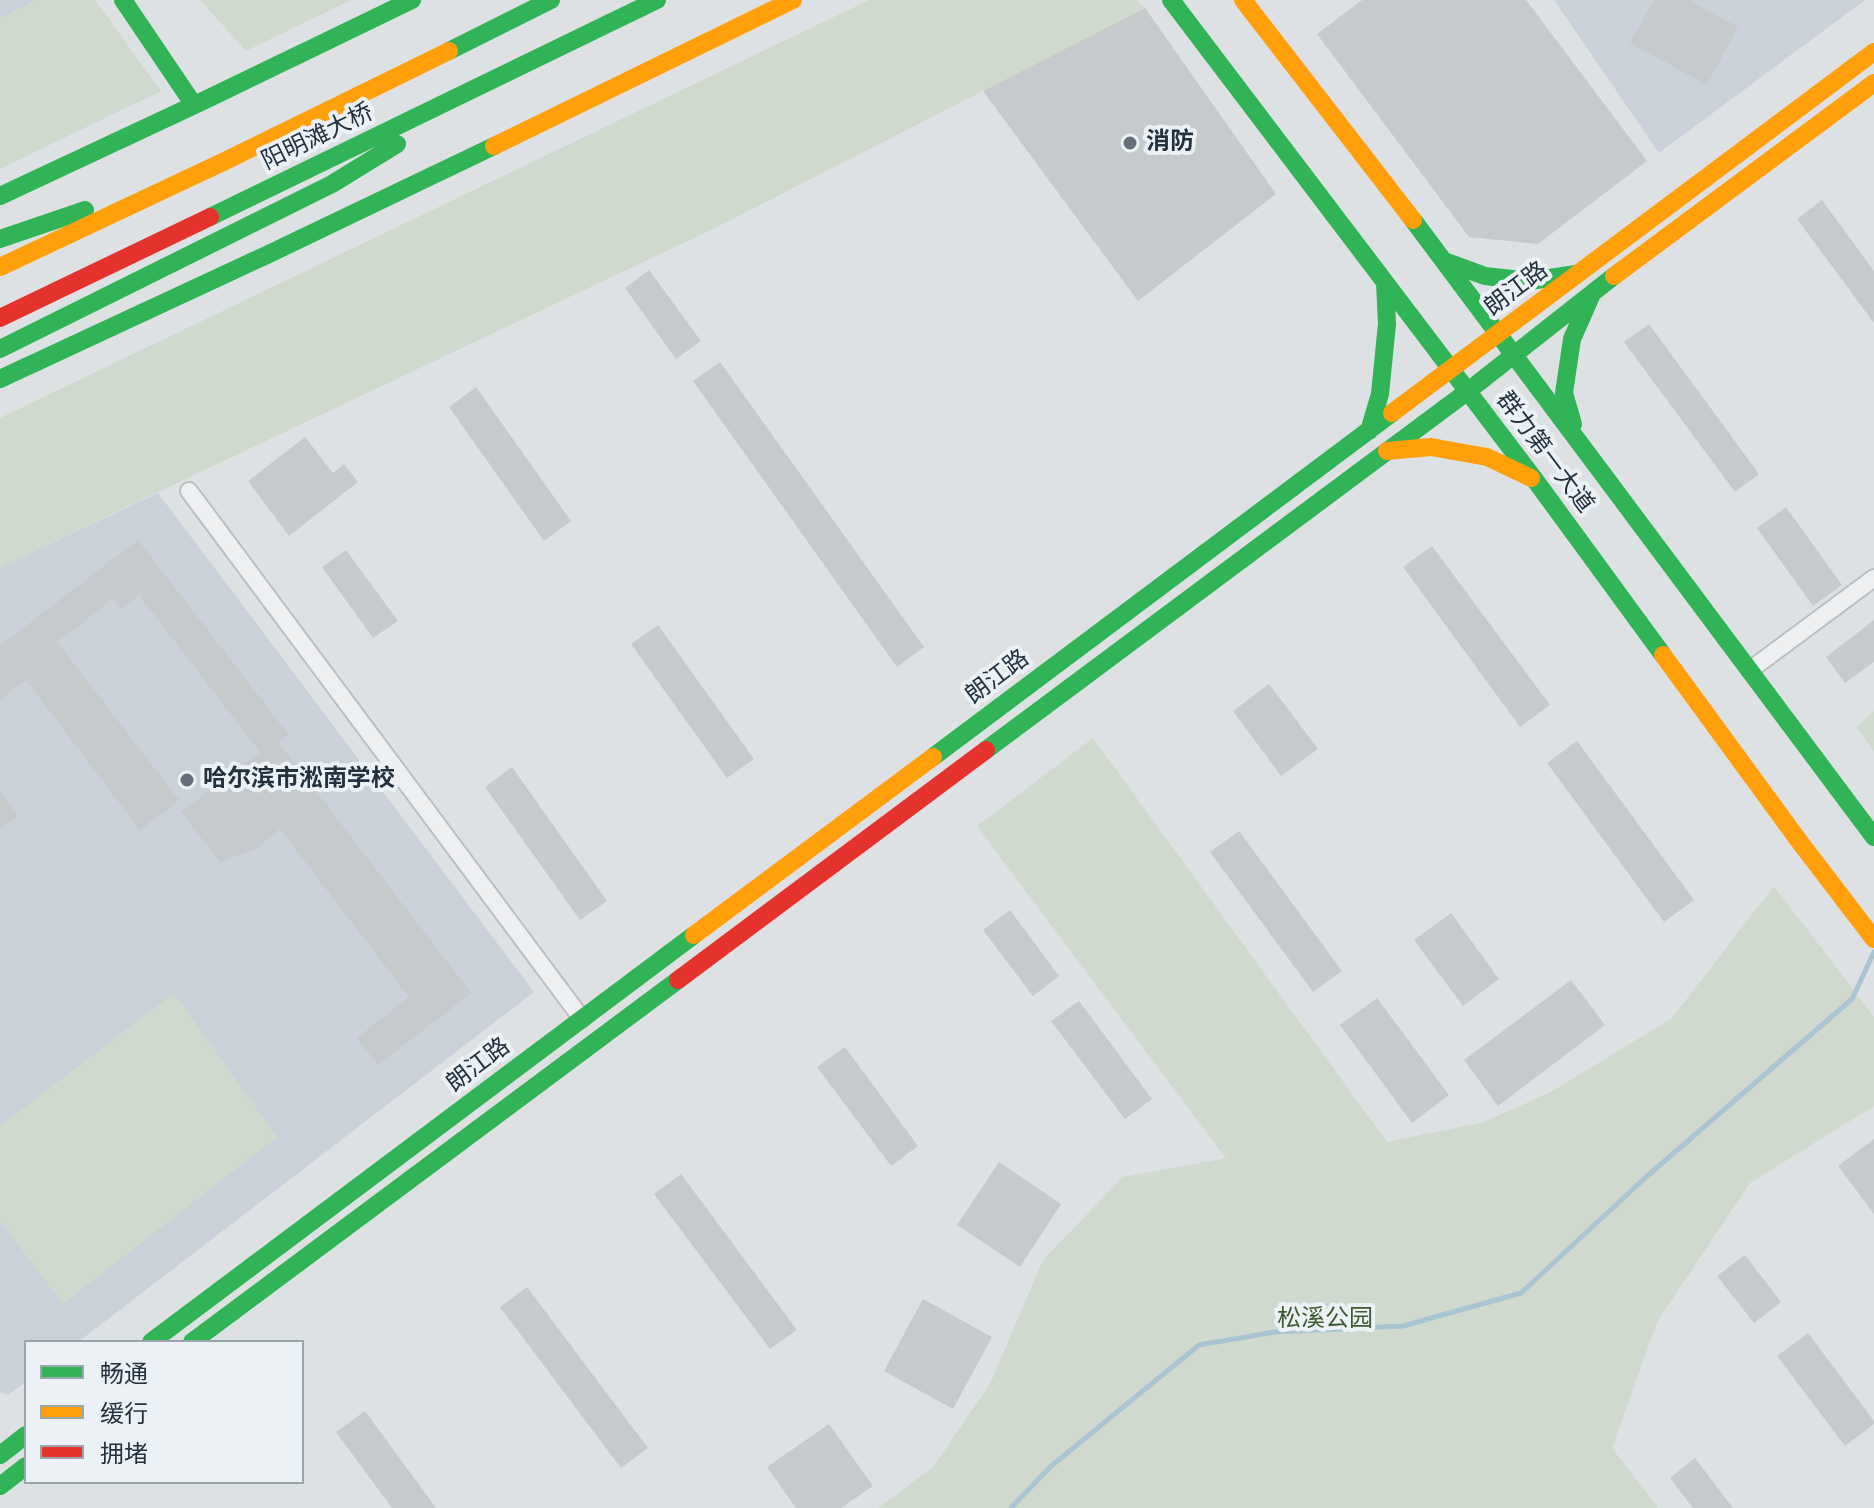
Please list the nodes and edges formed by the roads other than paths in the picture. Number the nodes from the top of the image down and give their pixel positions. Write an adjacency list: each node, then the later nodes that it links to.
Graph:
1 (123, 0): 12 (main road)
2 (135, 0): 12 (main road)
3 (412, 0): 12 (main road)
4 (551, 0): 13 (main road, 阳明滩大桥)
5 (657, 0): 10 (main road, 阳明滩大桥)
6 (793, 0): 26 (main road)
7 (1171, 0): 19 (main road, 群力第一大道)
8 (1243, 0): 16 (main road, 群力第一大道)
9 (1874, 52): 18 (main road, 朗江路)
10 (528, 62): 21 (main road, 阳明滩大桥); 23 (main road)
11 (1874, 83): 20 (main road, 朗江路)
12 (199, 103): 14 (main road)
13 (225, 161): 15 (main road); 17 (main road, 阳明滩大桥)
14 (0, 196)
15 (0, 239)
16 (1444, 261): 18 (main road); 22 (main road, 群力第一大道)
17 (0, 267)
18 (1577, 274): 22 (main road, 朗江路)
19 (1385, 283): 25 (main road, 群力第一大道); 28 (main road)
20 (1592, 293): 24 (main road, 朗江路); 29 (main road)
21 (0, 318)
22 (1499, 334): 24 (main road, 群力第一大道); 25 (main road, 朗江路)
23 (0, 349)
24 (1514, 355): 27 (main road, 朗江路); 29 (main road, 群力第一大道)
25 (1452, 369): 27 (main road, 群力第一大道); 28 (main road, 朗江路)
26 (0, 379)
27 (1468, 391): 30 (main road, 朗江路); 31 (main road, 群力第一大道)
28 (1369, 431): 37 (main road, 朗江路)
29 (1578, 440): 34 (main road, 群力第一大道)
30 (1386, 451): 31 (main road); 39 (main road, 朗江路)
31 (1535, 480): 36 (main road, 群力第一大道)
32 (189, 491): 37 (street)
33 (1874, 578): 34 (street)
34 (1750, 670): 35 (main road, 群力第一大道)
35 (1874, 837)
36 (1874, 939)
37 (582, 1019): 38 (main road, 朗江路)
38 (154, 1340)
39 (195, 1340)
40 (24, 1437): 41 (main road)
41 (0, 1455)
42 (24, 1468): 43 (main road)
43 (0, 1486)

